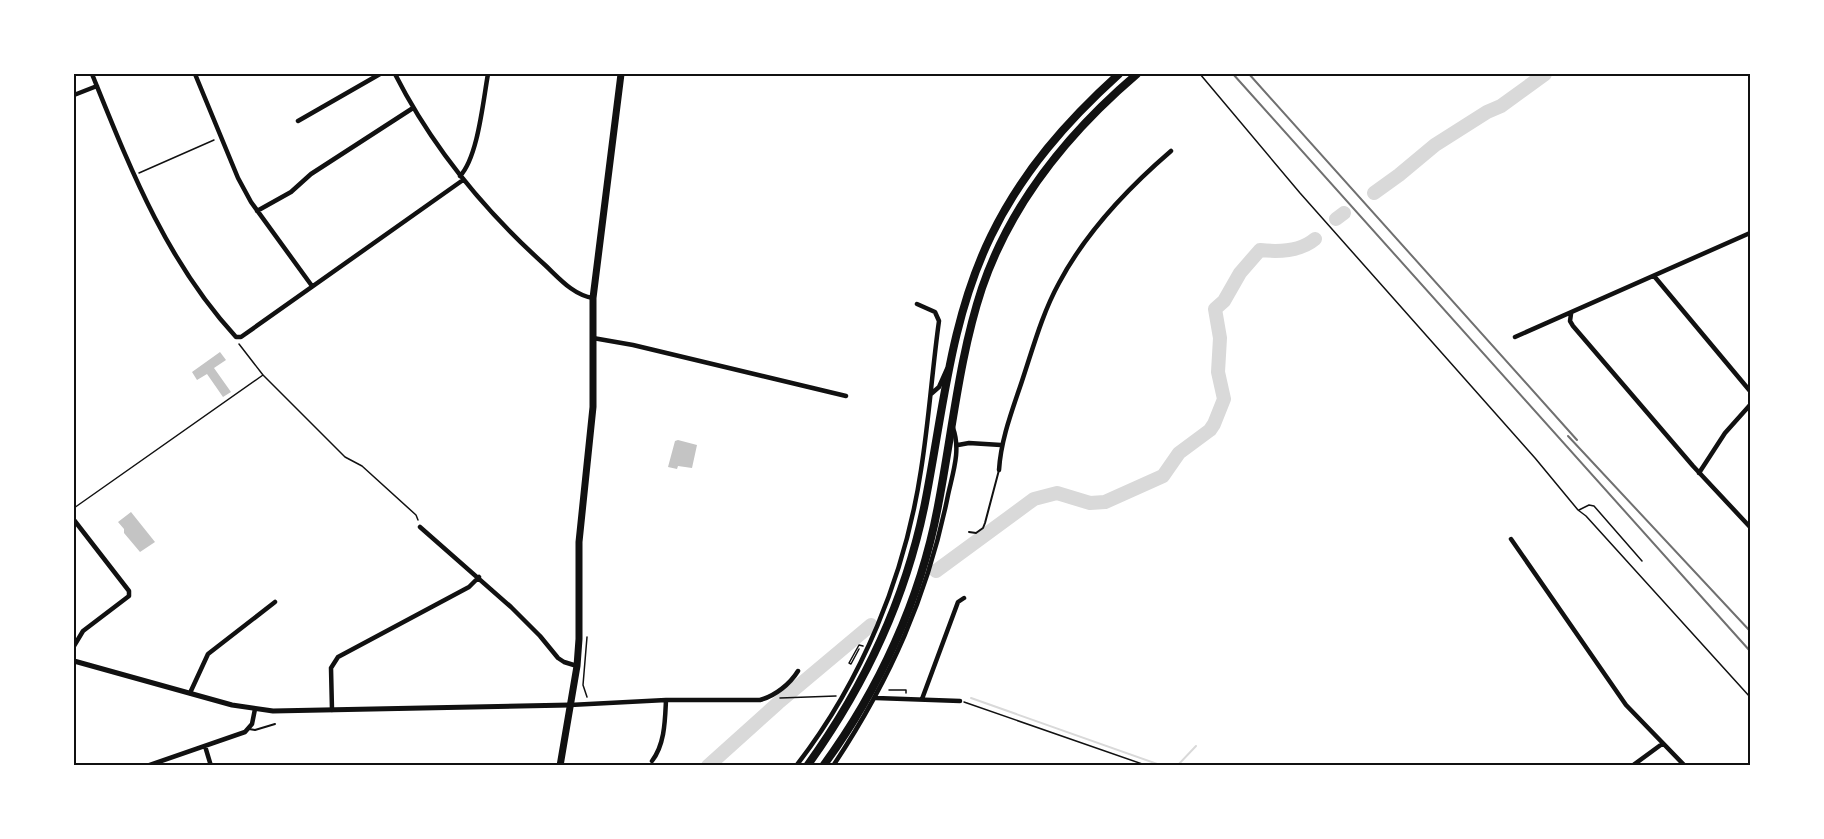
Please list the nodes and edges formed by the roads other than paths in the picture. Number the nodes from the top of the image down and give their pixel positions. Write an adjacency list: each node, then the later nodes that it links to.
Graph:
1 (92, 74): 9 (street)
2 (195, 74): 15 (street)
3 (380, 74): 12 (street)
4 (395, 74): 11 (street)
5 (488, 74): 14 (street)
6 (621, 74): 19 (main road)
7 (1119, 74): 24 (highway)
8 (1137, 74): 29 (highway)
9 (97, 86): 10 (street); 18 (street)
10 (74, 95)
11 (413, 108): 14 (street); 15 (street)
12 (298, 121)
13 (1172, 151): 31 (street)
14 (461, 178): 18 (street); 19 (street)
15 (257, 211): 18 (street)
16 (1750, 233): 17 (street)
17 (1654, 276): 21 (street); 25 (street)
18 (312, 286)
19 (593, 298): 23 (main road)
20 (917, 304): 26 (street)
21 (1571, 314): 22 (street); 33 (street)
22 (1515, 337)
23 (593, 338): 27 (street); 44 (main road)
24 (949, 366): 26 (street); 63 (highway)
25 (1750, 391)
26 (931, 394): 62 (street)
27 (846, 396)
28 (1750, 405): 33 (street)
29 (952, 425): 30 (street); 64 (highway)
30 (958, 445): 31 (street); 47 (street)
31 (1001, 445): 32 (street)
32 (999, 470): 37 (lane)
33 (1699, 473): 35 (street)
34 (74, 520): 42 (street)
35 (1750, 526)
36 (420, 527): 39 (street)
37 (969, 532)
38 (1510, 539): 56 (street)
39 (479, 577): 44 (street); 53 (street)
40 (964, 598): 48 (street)
41 (275, 602): 46 (street)
42 (74, 646)
43 (74, 661): 46 (street)
44 (577, 666): 51 (main road)
45 (798, 671): 49 (street)
46 (190, 693): 52 (street)
47 (876, 698): 48 (street); 65 (street)
48 (922, 699): 50 (street)
49 (666, 700): 51 (street); 58 (street)
50 (960, 701)
51 (570, 705): 53 (street); 61 (main road)
52 (255, 709): 53 (street); 55 (street)
53 (332, 710)
54 (275, 724): 55 (lane)
55 (249, 729): 57 (street)
56 (1662, 744): 66 (street); 67 (street)
57 (205, 746): 59 (street); 60 (street)
58 (652, 761)
59 (147, 765)
60 (211, 765)
61 (560, 765)
62 (796, 765)
63 (807, 765)
64 (823, 765)
65 (833, 765)
66 (1632, 765)
67 (1685, 765)

